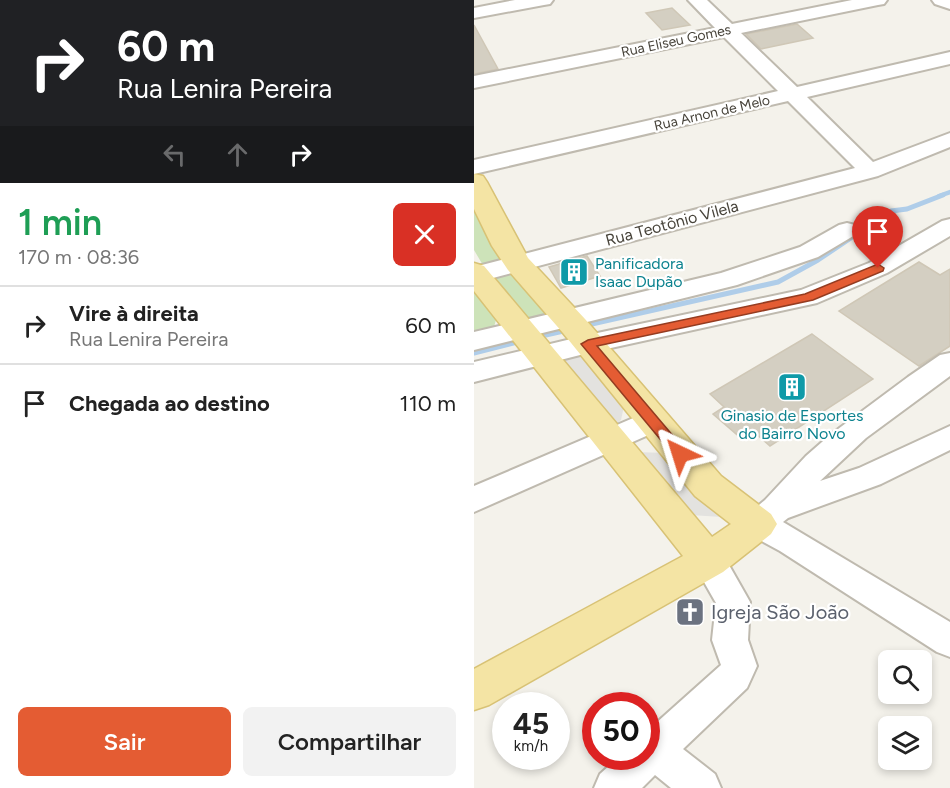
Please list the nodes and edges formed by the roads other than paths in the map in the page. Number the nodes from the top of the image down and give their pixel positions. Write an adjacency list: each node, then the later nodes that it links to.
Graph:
1 (544, 0): 6 (street)
2 (697, 0): 7 (street)
3 (878, 0): 7 (street, Rua Eliseu Gomes)
4 (941, 0): 5 (street)
5 (950, 4)
6 (474, 13)
7 (728, 30): 9 (street, Rua Eliseu Gomes); 10 (street)
8 (950, 58): 10 (street, Rua Arnon de Melo)
9 (474, 82)
10 (792, 94): 12 (street, Rua Arnon de Melo); 13 (street)
11 (950, 139): 13 (street, Rua Teotônio Vilela)
12 (474, 167)
13 (870, 171): 17 (street, Rua Teotônio Vilela)
14 (474, 182): 17 (main road)
15 (950, 226): 19 (street)
16 (847, 230): 19 (street)
17 (518, 264): 18 (street, Rua Teotônio Vilela); 19 (main road)
18 (474, 274): 21 (main road)
19 (578, 332): 21 (street); 24 (main road)
20 (474, 341): 21 (street)
21 (531, 343): 23 (street); 27 (main road)
22 (950, 362): 25 (street)
23 (474, 372)
24 (652, 421): 27 (street); 30 (main road)
25 (854, 430): 28 (street); 30 (street)
26 (950, 438): 28 (street)
27 (610, 440): 29 (street); 30 (main road)
28 (870, 476): 30 (street)
29 (474, 500)
30 (744, 534): 31 (street); 32 (main road); 33 (street)
31 (950, 641)
32 (474, 691)
33 (660, 744)
34 (660, 755): 37 (street)
35 (633, 770): 36 (street)
36 (614, 788)
37 (701, 788)

